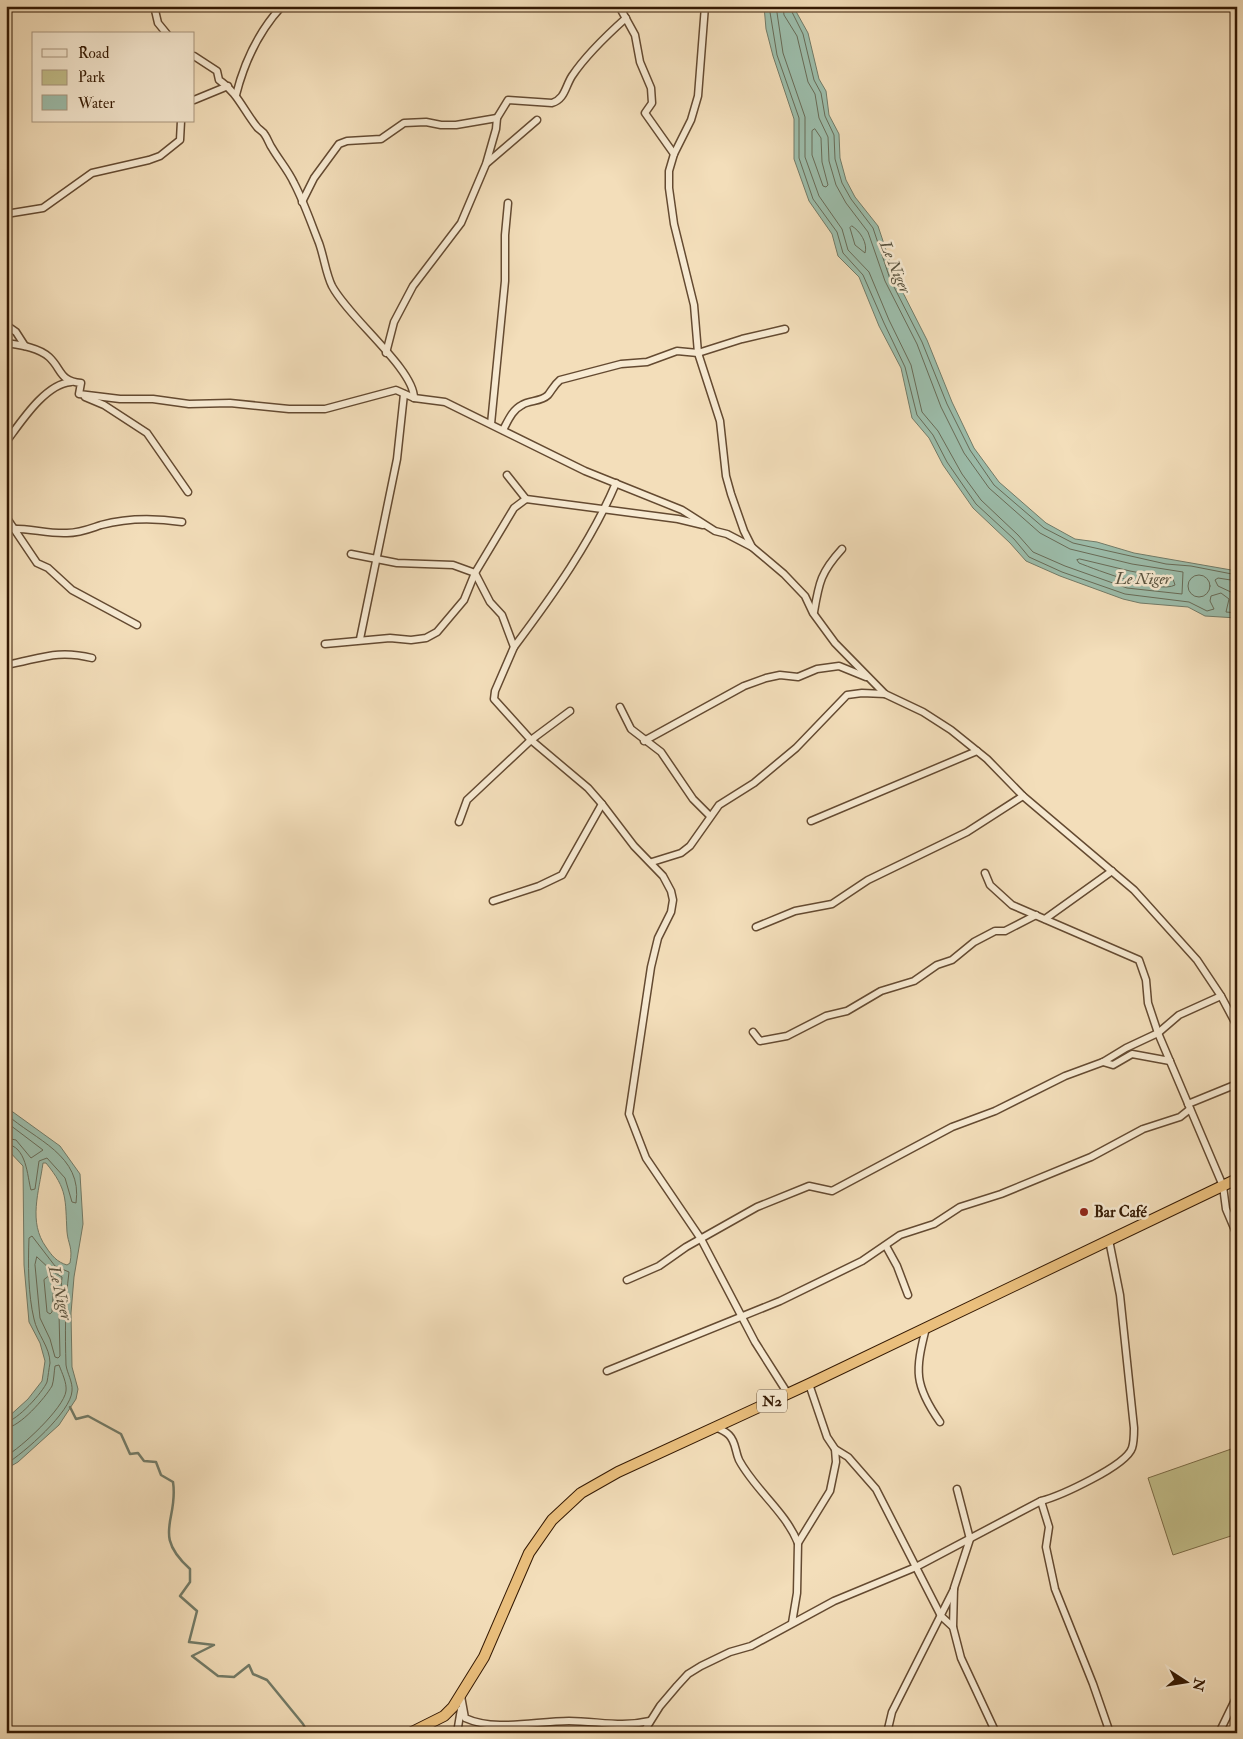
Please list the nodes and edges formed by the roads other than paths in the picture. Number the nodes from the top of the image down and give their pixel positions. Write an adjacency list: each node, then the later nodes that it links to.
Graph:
1 (154, 6): 6 (street)
2 (282, 6): 9 (street)
3 (619, 6): 5 (street)
4 (705, 6): 14 (street)
5 (626, 18): 11 (street); 14 (street)
6 (165, 32)
7 (195, 57): 8 (street)
8 (228, 86): 9 (street); 10 (street)
9 (236, 95): 16 (street)
10 (195, 100)
11 (497, 118): 15 (street); 16 (street)
12 (537, 120): 15 (street)
13 (180, 122): 18 (street)
14 (674, 154): 24 (street)
15 (486, 164): 23 (street)
16 (302, 202): 23 (street)
17 (508, 204): 29 (street)
18 (6, 214)
19 (6, 325): 22 (street)
20 (785, 329): 24 (street)
21 (6, 343): 22 (street)
22 (25, 346): 25 (street)
23 (386, 353): 28 (street)
24 (698, 353): 30 (street); 41 (street)
25 (71, 382): 26 (street); 31 (street)
26 (79, 394): 27 (street); 34 (street)
27 (404, 394): 28 (street); 44 (street)
28 (414, 398): 29 (street)
29 (491, 424): 30 (street)
30 (503, 430): 33 (street)
31 (6, 442)
32 (507, 475): 35 (street)
33 (616, 482): 36 (street); 40 (street)
34 (188, 492)
35 (526, 499): 36 (street); 45 (street)
36 (605, 509): 40 (street); 50 (street)
37 (6, 517): 39 (street)
38 (182, 522): 39 (street)
39 (10, 528): 47 (street)
40 (715, 531): 41 (street)
41 (752, 547): 46 (street)
42 (842, 548): 46 (street)
43 (351, 554): 44 (street)
44 (377, 559): 45 (street); 48 (street)
45 (475, 573): 48 (street); 50 (street)
46 (813, 612): 53 (street)
47 (137, 625)
48 (360, 639): 49 (street)
49 (325, 644)
50 (514, 647): 57 (street)
51 (92, 658): 52 (street)
52 (6, 665)
53 (870, 678): 54 (street); 58 (street)
54 (885, 694): 59 (street); 62 (street)
55 (620, 707): 58 (street)
56 (570, 711): 57 (street)
57 (531, 740): 61 (street); 64 (street)
58 (644, 741): 62 (street)
59 (977, 751): 60 (street); 63 (street)
60 (1023, 796): 66 (street); 71 (street)
61 (602, 804): 65 (street); 68 (street)
62 (710, 816): 65 (street)
63 (811, 821)
64 (458, 822)
65 (652, 862): 85 (street)
66 (1112, 871): 70 (street); 72 (street)
67 (985, 873): 69 (street)
68 (494, 901)
69 (1036, 916): 70 (street); 76 (street)
70 (1044, 920): 77 (street)
71 (756, 927)
72 (1221, 996): 73 (street); 77 (street)
73 (1229, 1012): 74 (street); 75 (street)
74 (1237, 1012)
75 (1237, 1026)
76 (753, 1032)
77 (1158, 1033): 78 (street); 79 (street)
78 (1170, 1061): 79 (street); 81 (street)
79 (1103, 1062): 85 (street)
80 (1237, 1084): 81 (street)
81 (1189, 1106): 83 (street); 87 (street)
82 (1237, 1180): 83 (highway, N2)
83 (1223, 1186): 84 (street); 86 (highway, N2)
84 (1237, 1235)
85 (701, 1239): 88 (street); 90 (street)
86 (1109, 1240): 91 (highway, N2); 99 (street)
87 (886, 1246): 89 (street); 90 (street)
88 (627, 1280)
89 (908, 1295)
90 (742, 1317): 92 (street); 94 (street)
91 (926, 1328): 93 (highway, N2); 95 (street)
92 (608, 1371)
93 (810, 1384): 94 (highway, N2); 97 (street)
94 (788, 1394): 96 (highway, N2)
95 (940, 1422)
96 (715, 1427): 101 (street); 107 (highway, N2)
97 (835, 1449): 101 (street); 102 (street)
98 (957, 1489): 100 (street)
99 (1042, 1500): 100 (street); 116 (street)
100 (970, 1539): 102 (street); 103 (street)
101 (798, 1543): 105 (street)
102 (916, 1567): 104 (street); 105 (street)
103 (954, 1588): 104 (street); 106 (street)
104 (942, 1616): 106 (street); 114 (street)
105 (792, 1623): 110 (street)
106 (953, 1627): 115 (street)
107 (461, 1696): 109 (street); 111 (highway, N2)
108 (1237, 1696): 117 (street)
109 (462, 1708): 110 (street); 112 (street)
110 (650, 1721): 113 (street)
111 (410, 1733)
112 (456, 1733)
113 (643, 1733)
114 (887, 1733)
115 (996, 1733)
116 (1110, 1733)
117 (1219, 1733)

